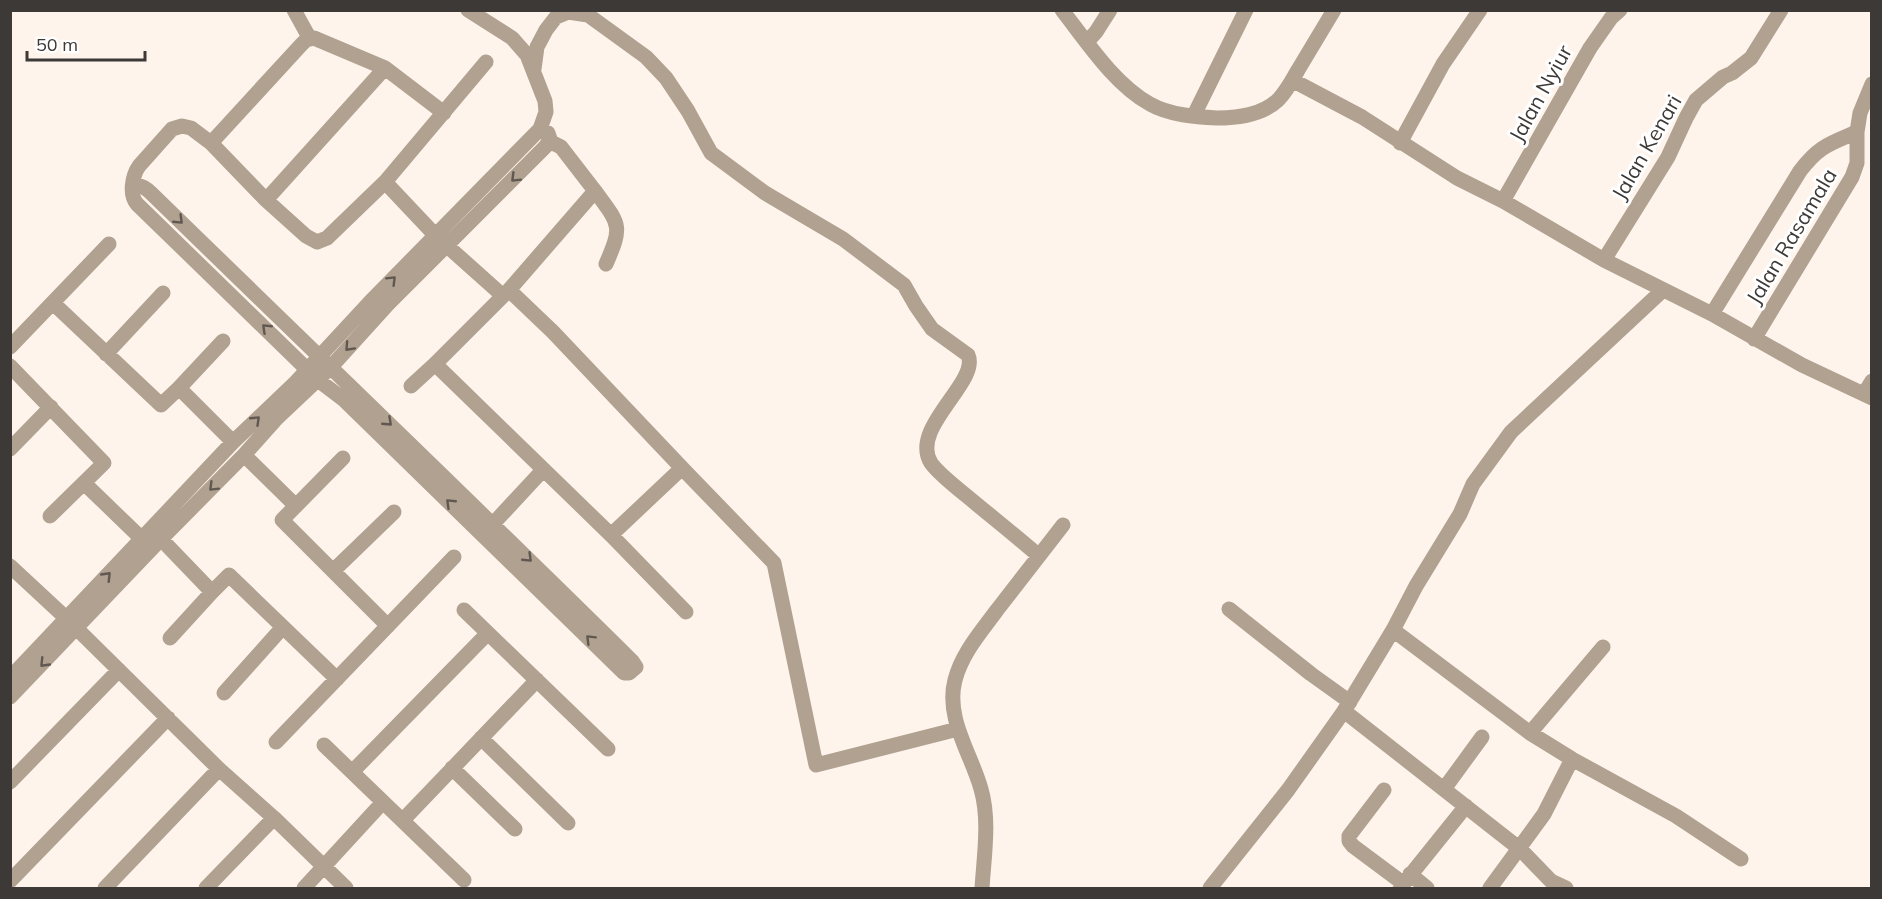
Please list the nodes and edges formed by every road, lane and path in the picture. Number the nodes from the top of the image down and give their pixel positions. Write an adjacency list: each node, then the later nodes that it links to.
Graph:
1 (294, 10): 11 (street)
2 (468, 10): 15 (street)
3 (1062, 10): 12 (street)
4 (1110, 10): 12 (street)
5 (1246, 10): 19 (street)
6 (1334, 10): 16 (street)
7 (1480, 10): 23 (street)
8 (1620, 10): 28 (street, Jalan Nyiur)
9 (1781, 10): 31 (street, Jalan Kenari)
10 (590, 13): 15 (street); 68 (street)
11 (310, 39): 14 (street); 22 (street)
12 (1087, 42): 19 (street)
13 (486, 62): 18 (street)
14 (385, 68): 18 (street); 27 (street)
15 (534, 69): 21 (street)
16 (1292, 80): 19 (street); 23 (street)
17 (1872, 84): 20 (street, Jalan Rasamala)
18 (444, 113): 24 (street)
19 (1194, 115)
20 (1857, 132): 37 (street); 38 (street, Jalan Rasamala)
21 (544, 135): 26 (street); 29 (street)
22 (211, 143): 25 (street); 27 (street)
23 (1400, 143): 28 (street)
24 (385, 182): 27 (street); 29 (street)
25 (134, 187): 42 (street, one-way to 42); 45 (street, one-way to 25)
26 (595, 191): 32 (street); 34 (street)
27 (266, 200)
28 (1503, 201): 31 (street)
29 (441, 241): 34 (street); 42 (street)
30 (109, 244): 36 (street)
31 (1604, 260): 33 (street)
32 (606, 264)
33 (1664, 290): 37 (street); 80 (street)
34 (506, 292): 43 (street); 57 (street)
35 (163, 293): 41 (street)
36 (53, 303): 40 (street); 41 (street)
37 (1712, 315): 38 (street)
38 (1754, 339): 48 (street)
39 (223, 341): 47 (street)
40 (10, 347)
41 (106, 354): 47 (street)
42 (325, 362): 45 (street); 49 (street)
43 (435, 364): 46 (street); 58 (street)
44 (10, 366): 50 (street)
45 (313, 374): 49 (street); 51 (street, one-way to 45); 54 (street)
46 (411, 386)
47 (179, 387): 51 (street)
48 (1869, 391)
49 (348, 394): 53 (street, one-way to 53); 56 (street)
50 (51, 408): 52 (street); 59 (street)
51 (233, 442): 66 (street)
52 (10, 449)
53 (418, 450): 56 (street); 63 (street)
54 (244, 455): 60 (street); 67 (street, one-way to 67)
55 (343, 458): 60 (street)
56 (407, 462): 73 (street, one-way to 56)
57 (682, 468): 65 (street); 92 (street)
58 (543, 470): 63 (street); 65 (street)
59 (84, 483): 62 (street); 66 (street)
60 (296, 506): 71 (street)
61 (394, 512): 71 (street)
62 (50, 516)
63 (492, 525): 73 (street, one-way to 73)
64 (1063, 525): 68 (street)
65 (611, 535): 76 (street)
66 (142, 539): 77 (street, one-way to 66)
67 (161, 539): 72 (street); 77 (street)
68 (1039, 556): 92 (street)
69 (454, 557): 78 (street)
70 (10, 566): 77 (street)
71 (333, 571): 78 (street)
72 (212, 592): 79 (street); 82 (street)
73 (564, 603): 73 (street, one-way to 73)
74 (1229, 609): 90 (street)
75 (464, 610): 81 (street)
76 (686, 612)
77 (72, 624): 84 (street); 85 (street); 89 (street, one-way to 89)
78 (388, 626): 86 (street)
79 (283, 627): 86 (street); 88 (street)
80 (1393, 630): 90 (street); 93 (street)
81 (488, 633): 87 (street); 102 (street)
82 (170, 639)
83 (1603, 647): 93 (street)
84 (119, 670): 91 (street); 103 (street)
85 (10, 678)
86 (337, 679): 96 (street)
87 (537, 680): 95 (street); 98 (street)
88 (224, 693)
89 (10, 697)
90 (1347, 707): 104 (street); 123 (street)
91 (168, 718): 101 (street); 116 (street)
92 (958, 729): 122 (street)
93 (1530, 733): 99 (street)
94 (1482, 737): 104 (street)
95 (481, 738): 100 (street); 110 (street)
96 (276, 742)
97 (324, 745): 102 (street)
98 (608, 749)
99 (1572, 759): 112 (street); 113 (street)
100 (452, 768): 109 (street); 111 (street)
101 (219, 769): 108 (street); 118 (street)
102 (352, 772): 106 (street)
103 (10, 782)
104 (1444, 789): 107 (street)
105 (1384, 790): 117 (street)
106 (383, 802): 109 (street); 114 (street)
107 (1466, 806): 112 (street); 117 (street)
108 (274, 818): 114 (street); 119 (street)
109 (403, 820): 115 (street)
110 (568, 823)
111 (514, 829)
112 (1520, 849): 125 (street); 126 (street)
113 (1741, 859)
114 (324, 867): 120 (street); 121 (street)
115 (464, 880)
116 (10, 881)
117 (1405, 882): 124 (street)
118 (105, 888)
119 (206, 888)
120 (304, 888)
121 (346, 888)
122 (982, 888)
123 (1210, 888)
124 (1427, 888)
125 (1490, 888)
126 (1566, 888)

